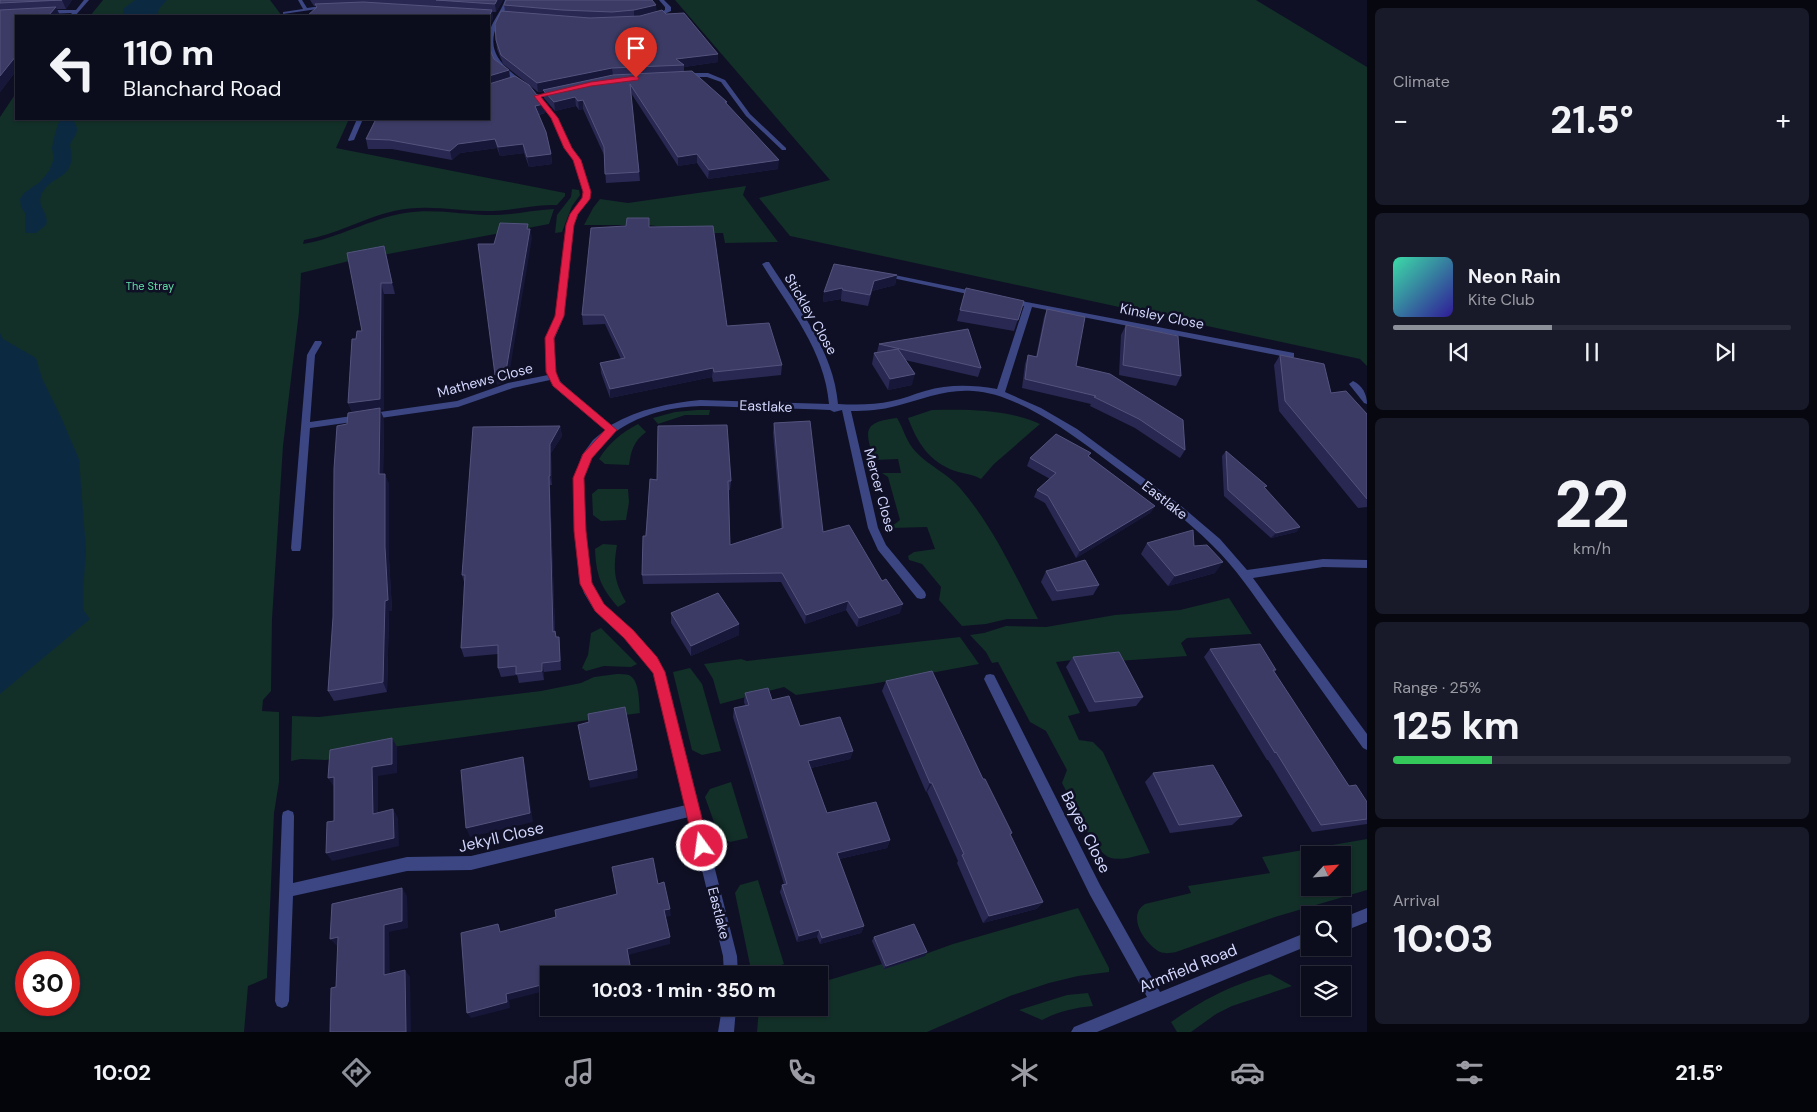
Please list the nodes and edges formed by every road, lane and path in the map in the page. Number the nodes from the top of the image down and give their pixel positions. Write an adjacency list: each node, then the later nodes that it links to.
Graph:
1 (87, 0): 7 (street)
2 (300, 0): 6 (street)
3 (507, 0): 12 (street)
4 (661, 0): 14 (street)
5 (335, 6): 6 (street)
6 (306, 10): 9 (street)
7 (77, 11): 8 (street); 10 (street)
8 (38, 13)
9 (285, 14)
10 (73, 15)
11 (491, 15): 12 (street)
12 (500, 16): 13 (street); 16 (street)
13 (510, 17)
14 (646, 18)
15 (675, 76): 20 (street)
16 (532, 92): 17 (street); 28 (street)
17 (546, 94)
18 (360, 120): 19 (street)
19 (351, 140)
20 (784, 149)
21 (766, 264): 32 (street, Stickley Close)
22 (873, 272): 23 (street)
23 (990, 296)
24 (1000, 298): 25 (street, Kinsley Close)
25 (1029, 304): 27 (street, Kinsley Close); 30 (street)
26 (318, 343): 34 (street)
27 (1291, 355)
28 (552, 377): 34 (street, Mathews Close); 35 (street)
29 (1352, 384): 31 (street)
30 (1000, 393): 33 (street, Eastlake); 38 (street, Eastlake)
31 (1367, 401)
32 (834, 408): 33 (street, Eastlake); 35 (street, Eastlake)
33 (846, 408): 39 (street, Mercer Close)
34 (305, 426): 36 (street)
35 (612, 430): 42 (street, Eastlake)
36 (296, 548)
37 (1367, 564): 38 (street)
38 (1245, 575): 41 (street, Eastlake)
39 (921, 595)
40 (990, 679): 49 (street, Bayes Close)
41 (1367, 744)
42 (692, 810): 44 (street, Jekyll Close); 48 (street, Eastlake)
43 (288, 816): 44 (street)
44 (286, 891): 50 (street)
45 (1367, 915): 46 (street)
46 (1351, 921)
47 (1301, 942): 49 (street, Armfield Road)
48 (731, 966)
49 (1156, 999): 52 (street, Armfield Road)
50 (282, 1001)
51 (728, 1016): 53 (street)
52 (1101, 1028): 54 (street, Armfield Road)
53 (726, 1032)
54 (1079, 1032)

